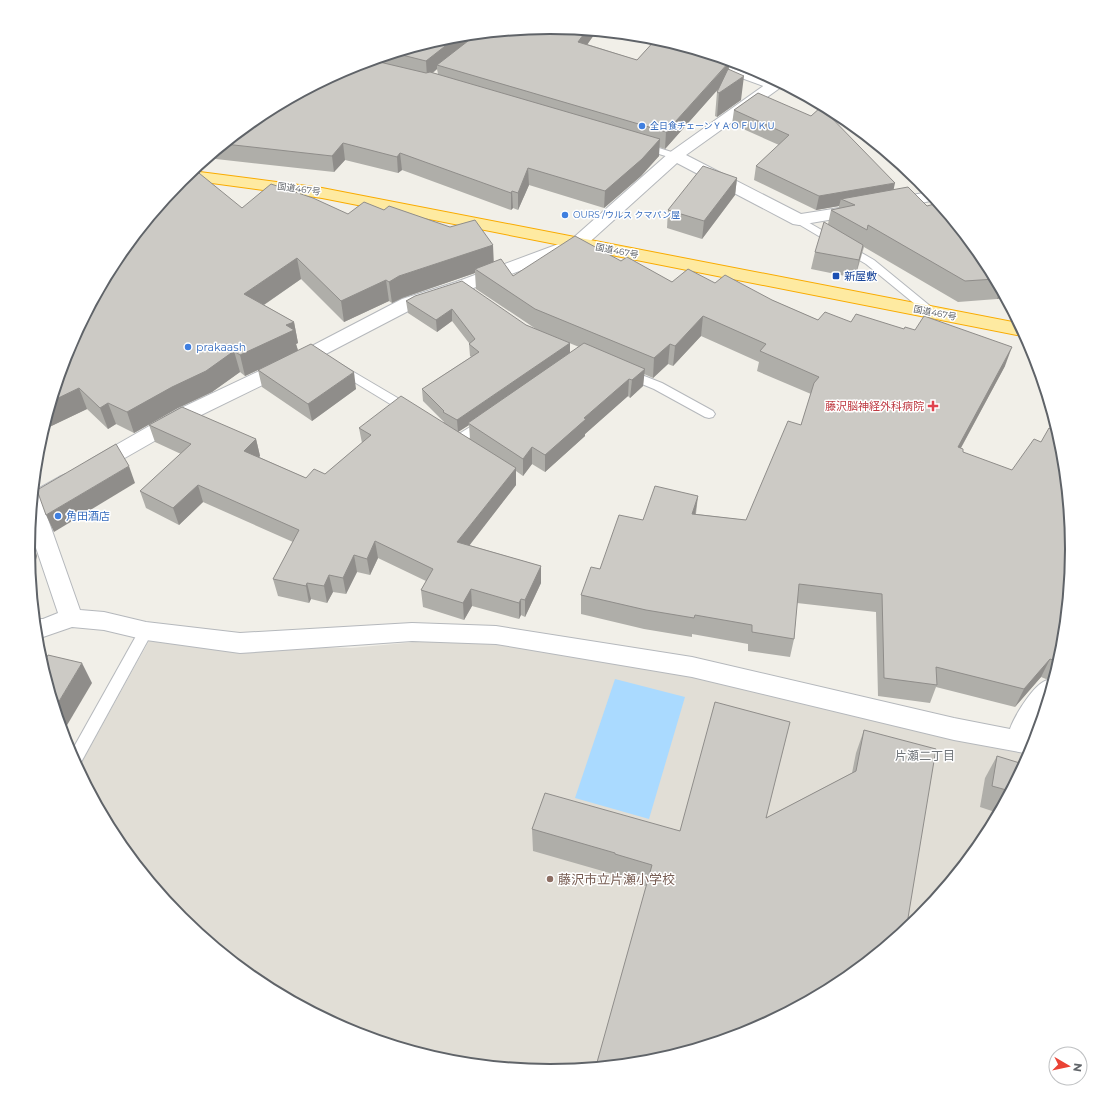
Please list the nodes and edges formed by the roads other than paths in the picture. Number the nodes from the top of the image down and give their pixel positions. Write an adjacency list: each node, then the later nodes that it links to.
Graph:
1 (722, 68): 2 (lane)
2 (764, 81)
3 (774, 85): 5 (street)
4 (630, 143): 5 (lane)
5 (675, 156): 8 (street); 9 (street)
6 (195, 176): 9 (highway, 国道467号)
7 (926, 197): 8 (street)
8 (799, 220): 10 (lane)
9 (578, 243): 10 (highway, 国道467号); 12 (street)
10 (931, 312): 11 (highway, 国道467号)
11 (1015, 329)
12 (315, 352): 15 (lane); 18 (street)
13 (616, 369): 14 (lane)
14 (709, 414)
15 (417, 415)
16 (490, 417): 17 (lane)
17 (471, 449)
18 (38, 498)
19 (36, 516): 20 (street)
20 (71, 618): 21 (street); 22 (street)
21 (41, 628)
22 (146, 631): 24 (street); 25 (lane)
23 (1043, 698): 24 (street)
24 (1026, 742)
25 (78, 754)

